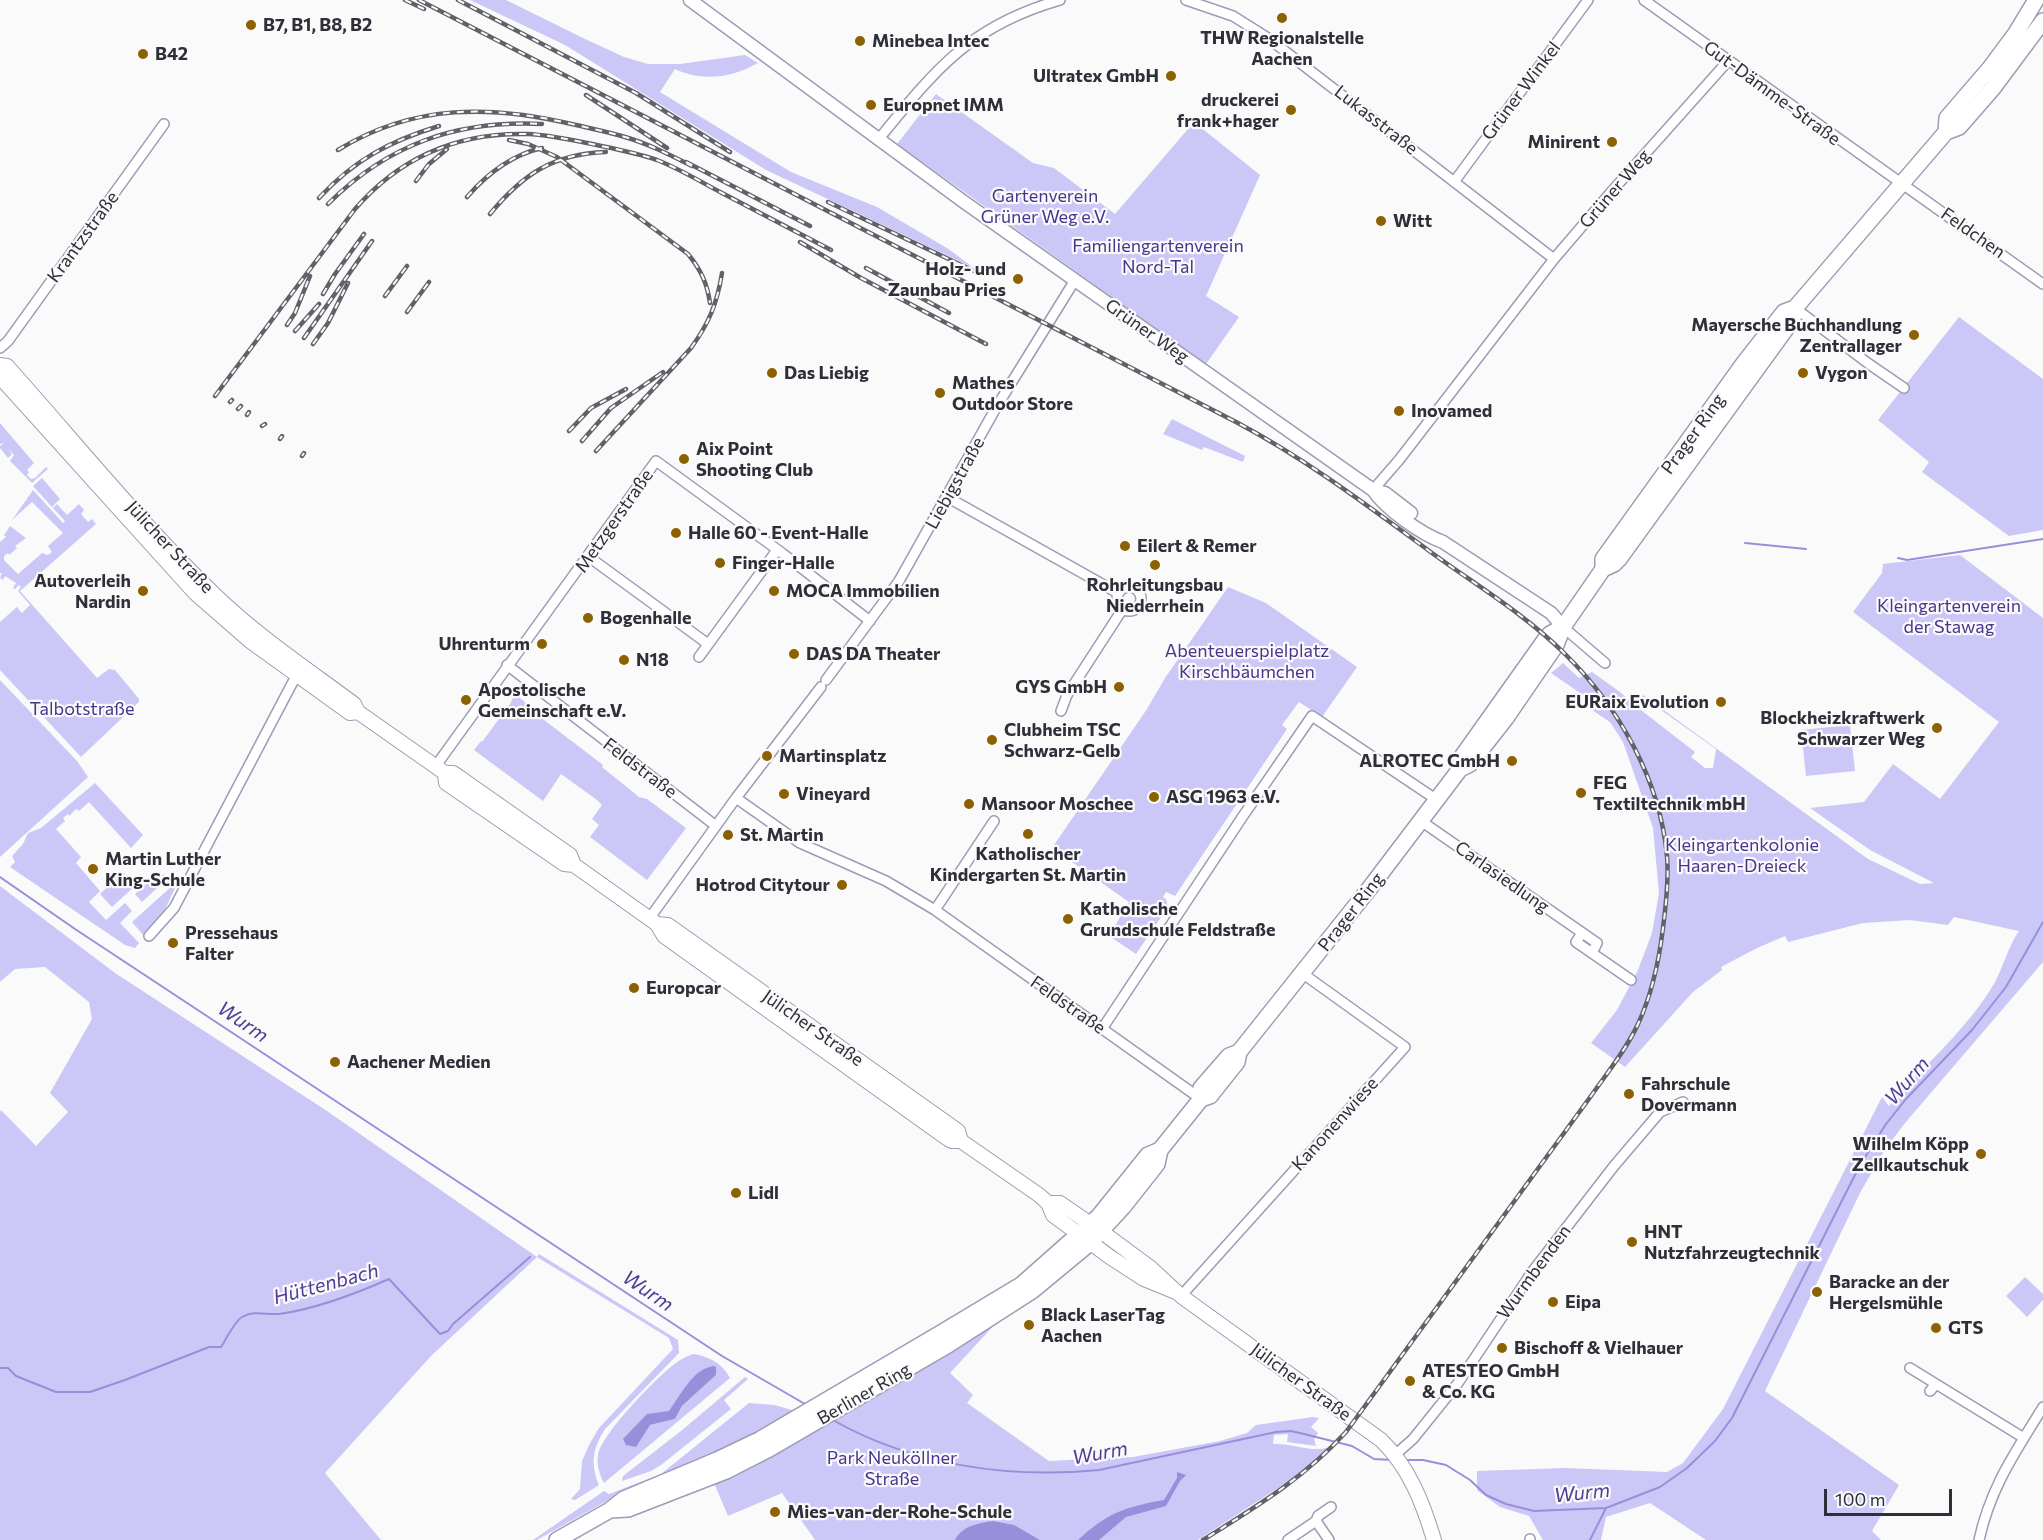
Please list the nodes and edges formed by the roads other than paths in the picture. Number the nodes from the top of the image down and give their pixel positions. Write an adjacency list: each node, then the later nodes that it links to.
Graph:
1 (690, 0): 11 (street, Grüner Weg)
2 (1060, 0): 11 (street)
3 (1186, 0): 12 (street, Lukasstraße)
4 (1588, 0): 12 (street, Grüner Winkel)
5 (1644, 0): 8 (street, Gut-Dämme-Straße)
6 (2036, 0): 10 (main road, Prager Ring)
7 (2043, 21): 10 (main road, Prager Ring)
8 (1728, 61): 13 (street, Gut-Dämme-Straße); 14 (street, Grüner Weg)
9 (164, 124): 18 (street, Krantzstraße)
10 (1946, 132): 13 (main road, Prager Ring)
11 (878, 140): 15 (street, Grüner Weg)
12 (1454, 182): 14 (street, Lukasstraße)
13 (1902, 184): 16 (street, Feldchen); 17 (main road, Prager Ring)
14 (1554, 259): 23 (street, Grüner Weg)
15 (1075, 280): 23 (street, Grüner Weg); 24 (street, Liebigstraße)
16 (2043, 284)
17 (1795, 308): 21 (street); 30 (main road, Prager Ring)
18 (0, 348)
19 (0, 365): 22 (main road, Jülicher Straße)
20 (0, 377): 22 (main road, Jülicher Straße)
21 (1904, 388)
22 (64, 440): 35 (main road, Jülicher Straße)
23 (1373, 490): 30 (street, Grüner Weg)
24 (947, 497): 27 (street); 29 (street, Liebigstraße)
25 (777, 550): 26 (street, Metzgerstraße); 29 (street, Metzgerstraße); 31 (street)
26 (589, 557): 31 (street); 34 (street, Metzgerstraße)
27 (1118, 593): 28 (street); 28 (street)
28 (1122, 610): 36 (street)
29 (870, 621): 38 (street, Liebigstraße)
30 (1563, 627): 33 (street); 39 (main road, Prager Ring)
31 (708, 644): 32 (street)
32 (699, 657)
33 (1605, 663)
34 (507, 665): 37 (street, Metzgerstraße); 42 (street, Feldstraße)
35 (300, 671): 37 (main road, Jülicher Straße); 45 (street)
36 (1061, 711)
37 (440, 770): 44 (main road, Jülicher Straße)
38 (736, 798): 42 (street, Liebigstraße); 43 (street, Feldstraße)
39 (1437, 800): 41 (main road, Prager Ring); 48 (street)
40 (994, 821): 43 (street)
41 (1421, 821): 46 (main road, Prager Ring); 47 (street, Carlasiedlung)
42 (716, 826): 44 (street, Liebigstraße)
43 (935, 910): 48 (street, Feldstraße)
44 (653, 921): 51 (main road, Jülicher Straße)
45 (149, 936)
46 (1302, 973): 49 (main road, Prager Ring); 52 (street, Kanonenwiese)
47 (1631, 980)
48 (1102, 1029): 49 (street, Feldstraße)
49 (1201, 1099): 51 (main road, Prager Ring)
50 (1683, 1102): 56 (street, Wurmbenden)
51 (1090, 1233): 52 (main road, Jülicher Straße); 59 (main road, Berliner Ring)
52 (1179, 1294): 56 (main road, Jülicher Straße)
53 (1910, 1368): 55 (street)
54 (2043, 1407): 55 (street)
55 (2024, 1438): 63 (street)
56 (1399, 1459): 62 (main road, Jülicher Straße)
57 (1331, 1508): 58 (street)
58 (1316, 1521): 60 (street); 61 (street)
59 (557, 1540)
60 (1288, 1540)
61 (1329, 1540)
62 (1434, 1540)
63 (1979, 1540)

